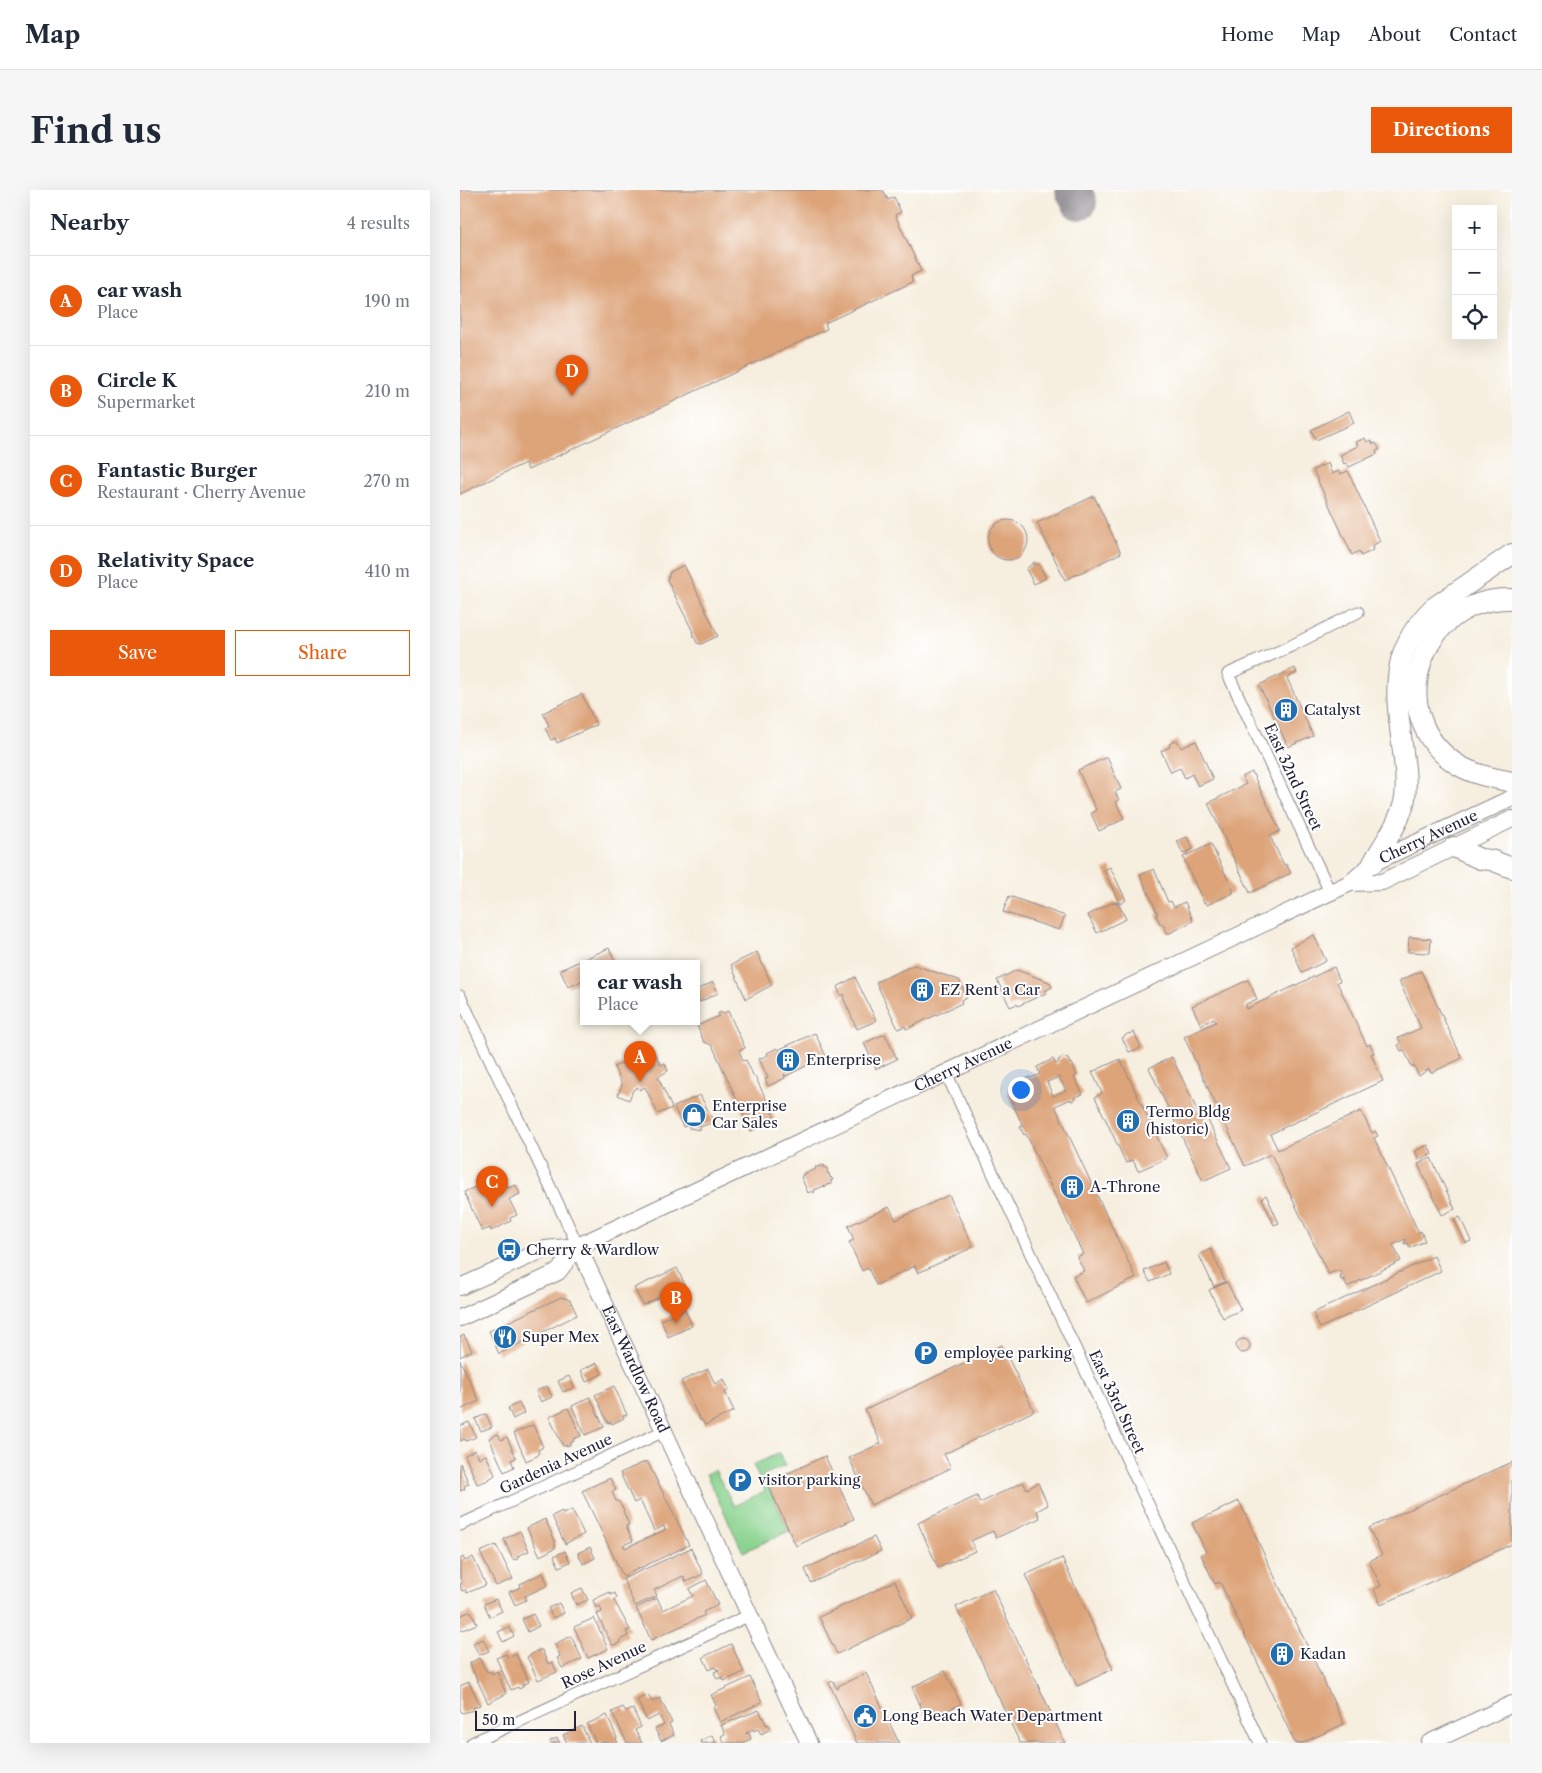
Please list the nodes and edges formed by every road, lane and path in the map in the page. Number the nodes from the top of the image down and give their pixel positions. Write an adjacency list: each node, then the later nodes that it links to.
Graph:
1 (1512, 554): 8 (highway)
2 (1512, 599): 4 (highway)
3 (1358, 612): 11 (street, East 32nd Street)
4 (1512, 782)
5 (1512, 798): 8 (main road, Cherry Avenue)
6 (1512, 819): 7 (main road, Cherry Avenue)
7 (1454, 847): 9 (highway); 10 (main road, Cherry Avenue)
8 (1374, 864): 10 (main road, Cherry Avenue)
9 (1512, 868)
10 (1350, 883): 11 (main road, Cherry Avenue)
11 (1330, 892): 13 (main road, Cherry Avenue)
12 (460, 996): 14 (street, East Wardlow Road)
13 (946, 1073): 14 (main road, Cherry Avenue); 23 (street, East 33rd Street)
14 (578, 1246): 15 (main road, Cherry Avenue); 16 (main road, Cherry Avenue); 17 (main road, East Wardlow Road)
15 (460, 1287)
16 (460, 1318)
17 (664, 1431): 18 (street, Gardenia Avenue); 19 (main road, East Wardlow Road)
18 (460, 1525)
19 (750, 1615): 21 (street, Rose Avenue); 22 (main road, East Wardlow Road)
20 (1512, 1704): 24 (main road)
21 (472, 1743)
22 (809, 1743)
23 (1260, 1743)
24 (1429, 1743)

